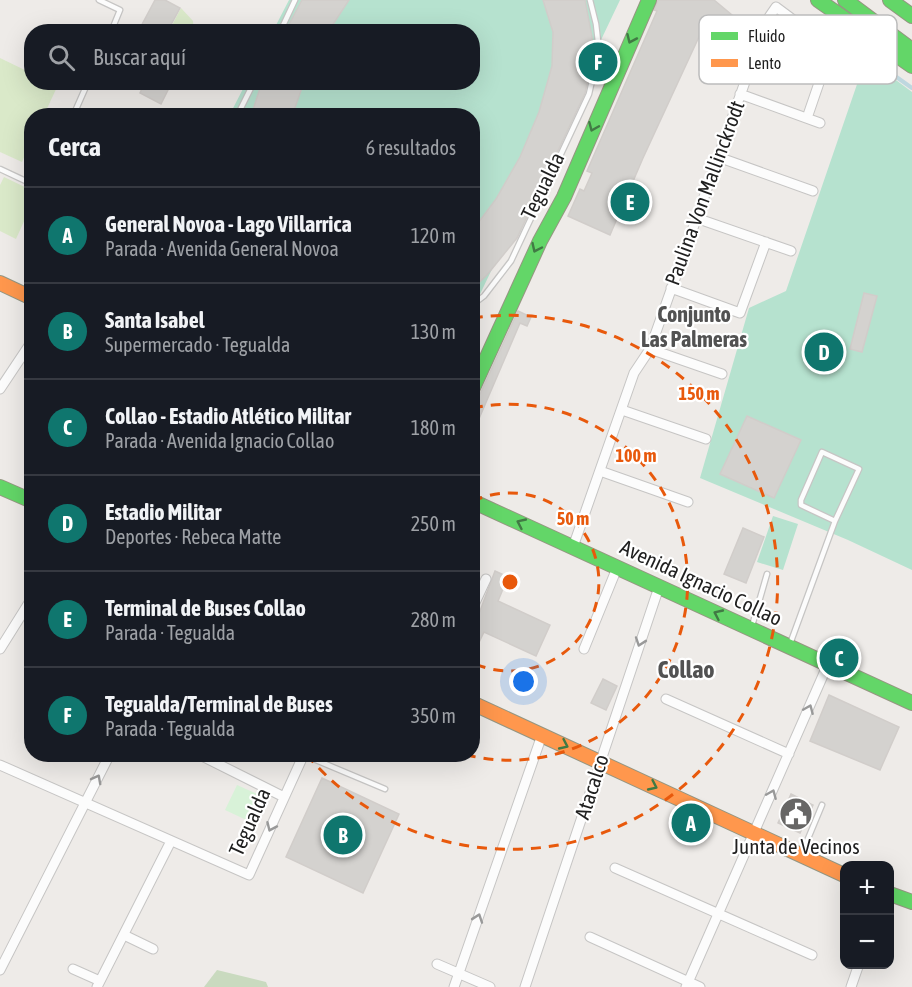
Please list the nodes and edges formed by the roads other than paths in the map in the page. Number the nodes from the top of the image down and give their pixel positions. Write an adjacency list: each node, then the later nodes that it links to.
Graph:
1 (99, 0): 13 (lane)
2 (296, 0): 14 (lane)
3 (590, 0): 38 (lane)
4 (649, 0): 41 (main road, Tegualda, one-way to 41)
5 (818, 0): 10 (main road)
6 (846, 0): 11 (main road)
7 (890, 0): 12 (main road)
8 (770, 15): 9 (street, Paulina Von Mallinckrodt)
9 (787, 15)
10 (839, 15)
11 (866, 15)
12 (912, 16)
13 (114, 24)
14 (284, 24)
15 (897, 39): 16 (main road)
16 (912, 50)
17 (897, 55): 18 (main road)
18 (912, 66)
19 (744, 84): 23 (street, Paulina Von Mallinckrodt)
20 (819, 84): 26 (street, Paulina Von Mallinckrodt)
21 (84, 90): 24 (lane)
22 (250, 90): 25 (lane)
23 (740, 94): 26 (street); 28 (street, Paulina Von Mallinckrodt)
24 (77, 108)
25 (241, 108)
26 (807, 118): 27 (street)
27 (820, 123)
28 (718, 157): 31 (street); 32 (street, Paulina Von Mallinckrodt)
29 (0, 170): 30 (lane)
30 (24, 180)
31 (813, 191)
32 (696, 218): 33 (street); 36 (street, Paulina Von Mallinckrodt)
33 (766, 242): 34 (street); 36 (street)
34 (791, 251)
35 (0, 284): 37 (main road)
36 (671, 288): 39 (street, Paulina Von Mallinckrodt)
37 (24, 294)
38 (480, 299)
39 (650, 349): 42 (street); 44 (street, Paulina Von Mallinckrodt)
40 (24, 353): 43 (street)
41 (480, 372)
42 (722, 374)
43 (0, 389)
44 (622, 410): 45 (street); 46 (street, Paulina Von Mallinckrodt)
45 (706, 440)
46 (600, 471): 49 (street); 52 (street, Paulina Von Mallinckrodt)
47 (0, 487): 48 (main road)
48 (24, 498)
49 (688, 502)
50 (480, 505): 52 (main road, Avenida Ignacio Collao, one-way to 50)
51 (835, 521): 51 (lane); 60 (lane)
52 (573, 547): 53 (main road, Avenida Ignacio Collao)
53 (617, 567): 56 (main road, Avenida Ignacio Collao); 62 (street)
54 (767, 574): 59 (lane)
55 (486, 579): 57 (street)
56 (659, 587): 59 (main road, Avenida Ignacio Collao, one-way to 56); 73 (street, Atacalco, one-way to 73)
57 (480, 592)
58 (24, 611): 61 (street)
59 (751, 629): 60 (main road, Avenida Ignacio Collao)
60 (789, 646): 63 (main road, Avenida Ignacio Collao)
61 (0, 649)
62 (584, 649)
63 (828, 664): 65 (main road, Avenida Ignacio Collao); 68 (street, one-way to 63)
64 (666, 699): 68 (street)
65 (912, 703)
66 (480, 707): 67 (main road)
67 (542, 735): 73 (main road, one-way to 73); 95 (street, one-way to 67)
68 (789, 754): 79 (street, one-way to 68)
69 (106, 762): 77 (street, one-way to 69)
70 (214, 762): 76 (street)
71 (301, 762): 76 (street, Tegualda)
72 (321, 762): 75 (lane)
73 (600, 762): 79 (main road, one-way to 79); 100 (street, Atacalco)
74 (0, 765): 77 (street)
75 (385, 789)
76 (284, 797): 80 (street, Tegualda, one-way to 80)
77 (85, 803): 80 (street); 94 (street)
78 (822, 805): 81 (lane)
79 (755, 833): 81 (main road); 86 (street)
80 (171, 841): 87 (street)
81 (801, 855): 83 (main road)
82 (615, 868): 86 (street)
83 (840, 873)
84 (894, 895): 85 (main road)
85 (912, 902)
86 (719, 914): 90 (street); 97 (street)
87 (124, 935): 89 (street); 96 (street)
88 (590, 937): 97 (street)
89 (153, 949)
90 (812, 955)
91 (437, 964): 95 (street)
92 (73, 969): 96 (street)
93 (857, 969): 102 (street)
94 (0, 970)
95 (459, 973): 98 (street); 99 (street)
96 (99, 984)
97 (688, 984): 101 (street)
98 (454, 987)
99 (490, 987)
100 (525, 987)
101 (700, 987)
102 (851, 987)

